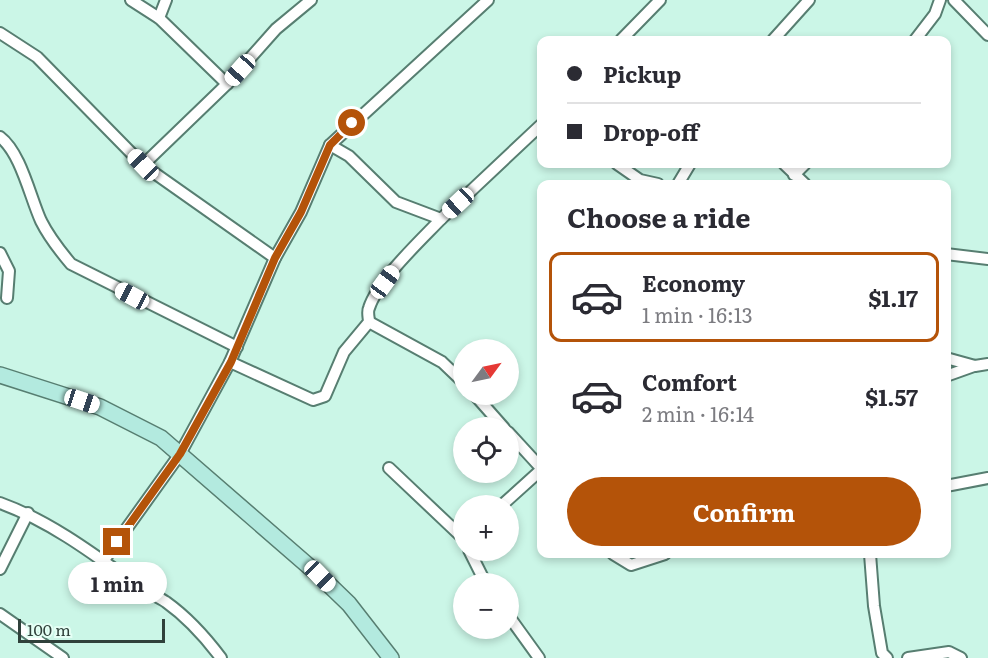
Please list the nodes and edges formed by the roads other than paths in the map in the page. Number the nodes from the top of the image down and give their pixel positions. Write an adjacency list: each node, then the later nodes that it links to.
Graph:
1 (131, 0): 9 (street)
2 (166, 0): 9 (street)
3 (311, 0): 15 (street)
4 (488, 0): 18 (street)
5 (660, 0): 12 (street)
6 (809, 0): 13 (street)
7 (940, 0): 14 (street)
8 (954, 0): 11 (street)
9 (159, 18): 15 (street)
10 (0, 33): 19 (street)
11 (988, 35)
12 (625, 36)
13 (777, 36)
14 (918, 36)
15 (227, 84): 19 (street)
16 (537, 129): 26 (street)
17 (0, 137): 33 (street)
18 (330, 145): 26 (street); 29 (street)
19 (143, 165): 29 (street)
20 (623, 168): 24 (street)
21 (788, 168): 23 (street)
22 (801, 168): 23 (street)
23 (794, 175): 25 (street)
24 (640, 180)
25 (800, 180)
26 (441, 219): 32 (street)
27 (0, 254): 31 (street)
28 (951, 255): 30 (street)
29 (275, 258): 33 (street)
30 (988, 259)
31 (8, 298)
32 (369, 322): 35 (street); 38 (street)
33 (237, 346): 35 (street)
34 (951, 359): 37 (street)
35 (231, 362): 44 (street)
36 (988, 364): 37 (street)
37 (975, 366): 39 (street)
38 (453, 372)
39 (951, 374)
40 (0, 375): 44 (main road)
41 (484, 405): 42 (street)
42 (494, 417)
43 (519, 444): 45 (street)
44 (180, 454): 57 (street); 63 (main road)
45 (537, 464)
46 (389, 468): 53 (street)
47 (537, 474): 50 (street)
48 (988, 478): 49 (street)
49 (951, 485)
50 (513, 495)
51 (0, 503): 52 (street)
52 (28, 513): 57 (street); 58 (street)
53 (453, 529)
54 (619, 558): 55 (street)
55 (654, 558)
56 (870, 558): 65 (street)
57 (104, 560): 62 (street)
58 (0, 569)
59 (0, 614): 61 (street)
60 (519, 630): 64 (street)
61 (63, 658)
62 (221, 658)
63 (391, 658)
64 (539, 658)
65 (886, 658)
66 (908, 658): 67 (street)
67 (961, 658)

